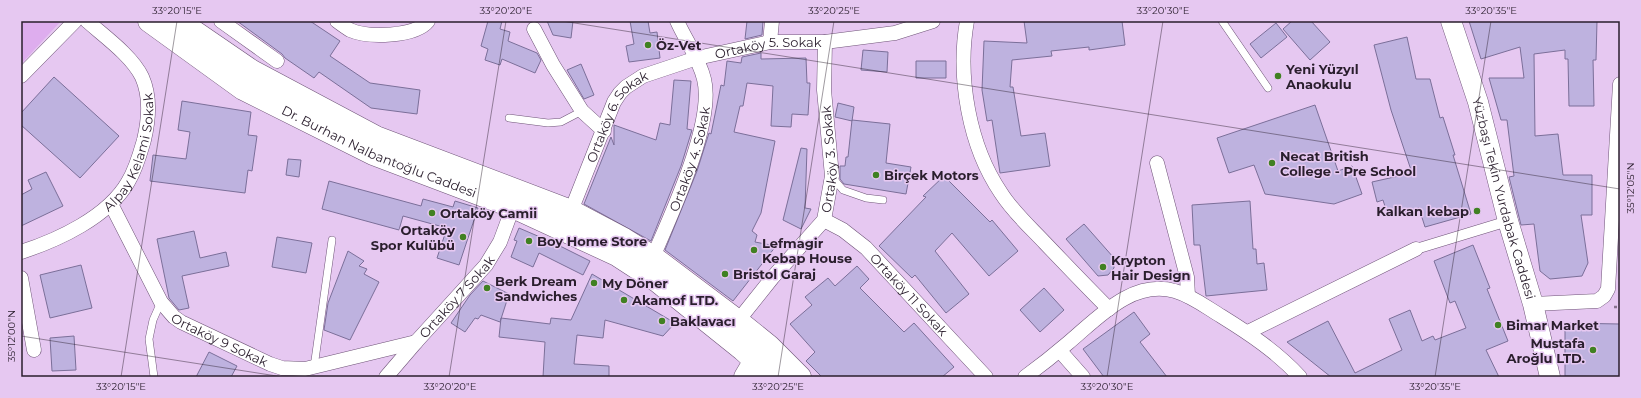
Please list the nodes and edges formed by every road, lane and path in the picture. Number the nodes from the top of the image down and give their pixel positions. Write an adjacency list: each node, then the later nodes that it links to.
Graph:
1 (75, 21): 20 (street)
2 (87, 21): 29 (street, Alpay Kelami Sokak)
3 (149, 21): 30 (main road, Dr. Burhan Nalbantoğlu Caddesi)
4 (180, 21): 31 (main road, Dr. Burhan Nalbantoğlu Caddesi)
5 (221, 21): 19 (street)
6 (337, 21): 7 (street)
7 (428, 21)
8 (677, 21): 18 (street, Ortaköy 4. Sokak)
9 (772, 21): 16 (street)
10 (933, 21): 14 (street, Ortaköy 5. Sokak)
11 (967, 21): 42 (street)
12 (1222, 21): 22 (lane)
13 (1452, 21): 33 (main road, Yüzbaşı Tekin Yurdabak Caddesi)
14 (894, 27): 17 (street, Ortaköy 5. Sokak)
15 (534, 29): 23 (street)
16 (770, 42): 17 (street, Ortaköy 5. Sokak); 18 (street, Ortaköy 5. Sokak)
17 (825, 42): 27 (street, Ortaköy 3. Sokak)
18 (697, 58): 25 (street, Ortaköy 6. Sokak); 37 (street, Ortaköy 4. Sokak)
19 (277, 62)
20 (21, 76)
21 (1620, 84): 41 (street)
22 (1268, 88)
23 (582, 111): 24 (lane); 25 (street)
24 (509, 118)
25 (604, 131): 31 (street, Ortaköy 6. Sokak)
26 (1157, 163): 39 (street)
27 (832, 176): 28 (lane); 32 (street, Ortaköy 3. Sokak)
28 (884, 200)
29 (111, 204): 36 (street, Alpay Kelami Sokak); 40 (street, Ortaköy 9 Sokak)
30 (513, 208): 43 (main road, Dr. Burhan Nalbantoğlu Caddesi); 45 (street, Ortaköy 7 Sokak)
31 (571, 211): 37 (main road, Dr. Burhan Nalbantoğlu Caddesi)
32 (824, 220): 43 (street, Ortaköy 3. Sokak); 53 (street, Ortaköy 11 Sokak)
33 (1508, 221): 35 (street); 41 (main road, Yüzbaşı Tekin Yurdabak Caddesi)
34 (332, 240): 49 (lane)
35 (1416, 249): 44 (street)
36 (21, 252)
37 (653, 257): 43 (main road, Dr. Burhan Nalbantoğlu Caddesi)
38 (21, 278): 46 (street)
39 (1188, 296): 42 (street); 44 (street)
40 (161, 302): 49 (street, Ortaköy 9 Sokak); 51 (lane)
41 (1534, 304): 57 (main road, Yüzbaşı Tekin Yurdabak Caddesi)
42 (1109, 309): 47 (street)
43 (731, 328): 48 (main road)
44 (1248, 332): 56 (street)
45 (416, 342): 49 (street, Ortaköy 9 Sokak); 52 (street, Ortaköy 7 Sokak)
46 (34, 350)
47 (1060, 351): 54 (street); 55 (street)
48 (756, 361): 50 (main road)
49 (314, 367)
50 (781, 374)
51 (154, 377)
52 (386, 377)
53 (986, 377)
54 (1025, 377)
55 (1083, 377)
56 (1300, 377)
57 (1550, 377)

